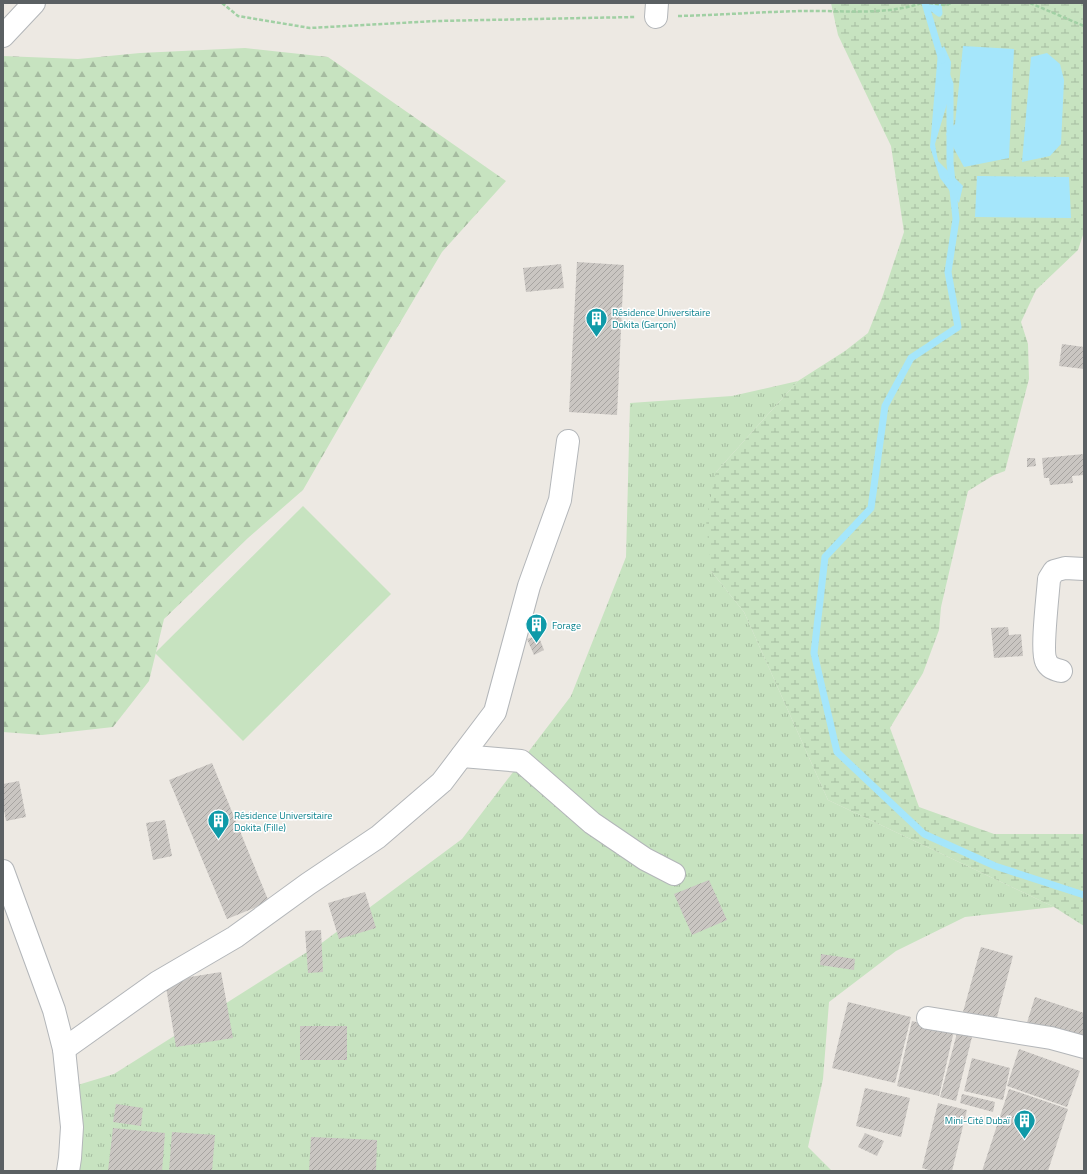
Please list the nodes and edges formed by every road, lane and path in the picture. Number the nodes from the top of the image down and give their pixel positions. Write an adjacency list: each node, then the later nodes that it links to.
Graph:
1 (34, 3): 9 (street)
2 (222, 3): 7 (path)
3 (922, 3): 7 (path)
4 (930, 3): 5 (path)
5 (952, 3)
6 (1030, 3): 8 (path)
7 (657, 10)
8 (1084, 26)
9 (3, 36)
10 (568, 441): 13 (street)
11 (1084, 569): 12 (street)
12 (1061, 671)
13 (462, 756): 15 (street); 18 (street)
14 (3, 871): 18 (street)
15 (674, 874)
16 (928, 1018): 17 (street)
17 (1084, 1048)
18 (64, 1049): 19 (street)
19 (68, 1171)

